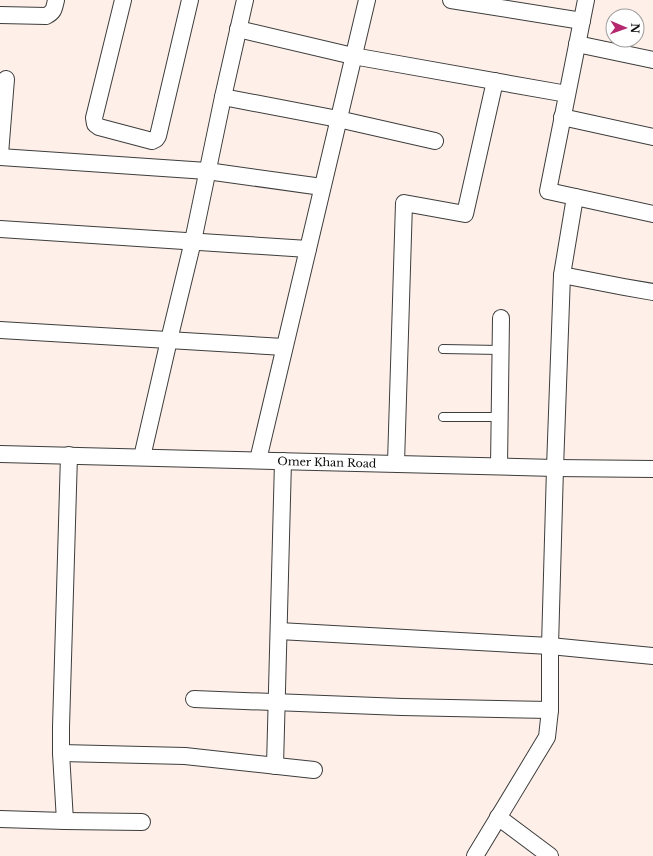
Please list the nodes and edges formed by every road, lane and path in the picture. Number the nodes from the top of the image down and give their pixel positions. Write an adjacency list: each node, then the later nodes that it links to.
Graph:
1 (56, 0): 8 (street)
2 (123, 0): 3 (street)
3 (190, 0)
4 (245, 0): 10 (street)
5 (366, 0): 12 (street)
6 (451, 0): 9 (street)
7 (586, 0): 9 (street)
8 (0, 15)
9 (582, 21): 11 (street)
10 (238, 29): 12 (street); 17 (street)
11 (577, 44): 13 (street); 16 (street)
12 (353, 56): 15 (street); 19 (street)
13 (653, 60)
14 (6, 79): 22 (street)
15 (495, 81): 16 (street); 46 (street)
16 (567, 94): 18 (street)
17 (223, 97): 19 (street); 24 (street)
18 (562, 117): 20 (street); 26 (street)
19 (338, 119): 21 (street); 25 (street)
20 (653, 137)
21 (435, 141)
22 (0, 154)
23 (0, 157): 24 (street)
24 (207, 171): 25 (street); 29 (street)
25 (322, 187): 30 (street)
26 (575, 197): 27 (street); 31 (street)
27 (653, 214)
28 (0, 229): 29 (street)
29 (193, 241): 30 (street); 35 (street)
30 (308, 249): 36 (street)
31 (562, 275): 32 (street); 48 (street)
32 (653, 292)
33 (501, 318): 38 (street)
34 (0, 330): 35 (street)
35 (169, 340): 36 (street); 43 (street)
36 (284, 347): 44 (street)
37 (443, 349): 38 (lane)
38 (500, 350): 40 (street)
39 (443, 417): 40 (lane)
40 (499, 417): 47 (street)
41 (0, 454): 42 (street, Omer Khan Road)
42 (69, 455): 43 (street, Omer Khan Road); 56 (street)
43 (142, 457): 44 (street, Omer Khan Road)
44 (258, 460): 45 (street, Omer Khan Road)
45 (283, 461): 46 (street, Omer Khan Road); 50 (street)
46 (396, 463): 47 (street, Omer Khan Road)
47 (499, 466): 48 (street, Omer Khan Road)
48 (555, 468): 49 (street, Omer Khan Road); 51 (street)
49 (653, 469)
50 (279, 631): 51 (street); 54 (street)
51 (550, 646): 52 (street); 55 (street)
52 (653, 656)
53 (194, 700): 54 (street)
54 (277, 703): 55 (street); 57 (street)
55 (550, 710): 59 (street)
56 (61, 754): 57 (street); 61 (street)
57 (275, 766): 58 (street)
58 (314, 770)
59 (498, 817): 63 (street); 64 (street)
60 (0, 819): 61 (street)
61 (65, 822): 62 (street)
62 (142, 822)
63 (475, 856)
64 (550, 856)

